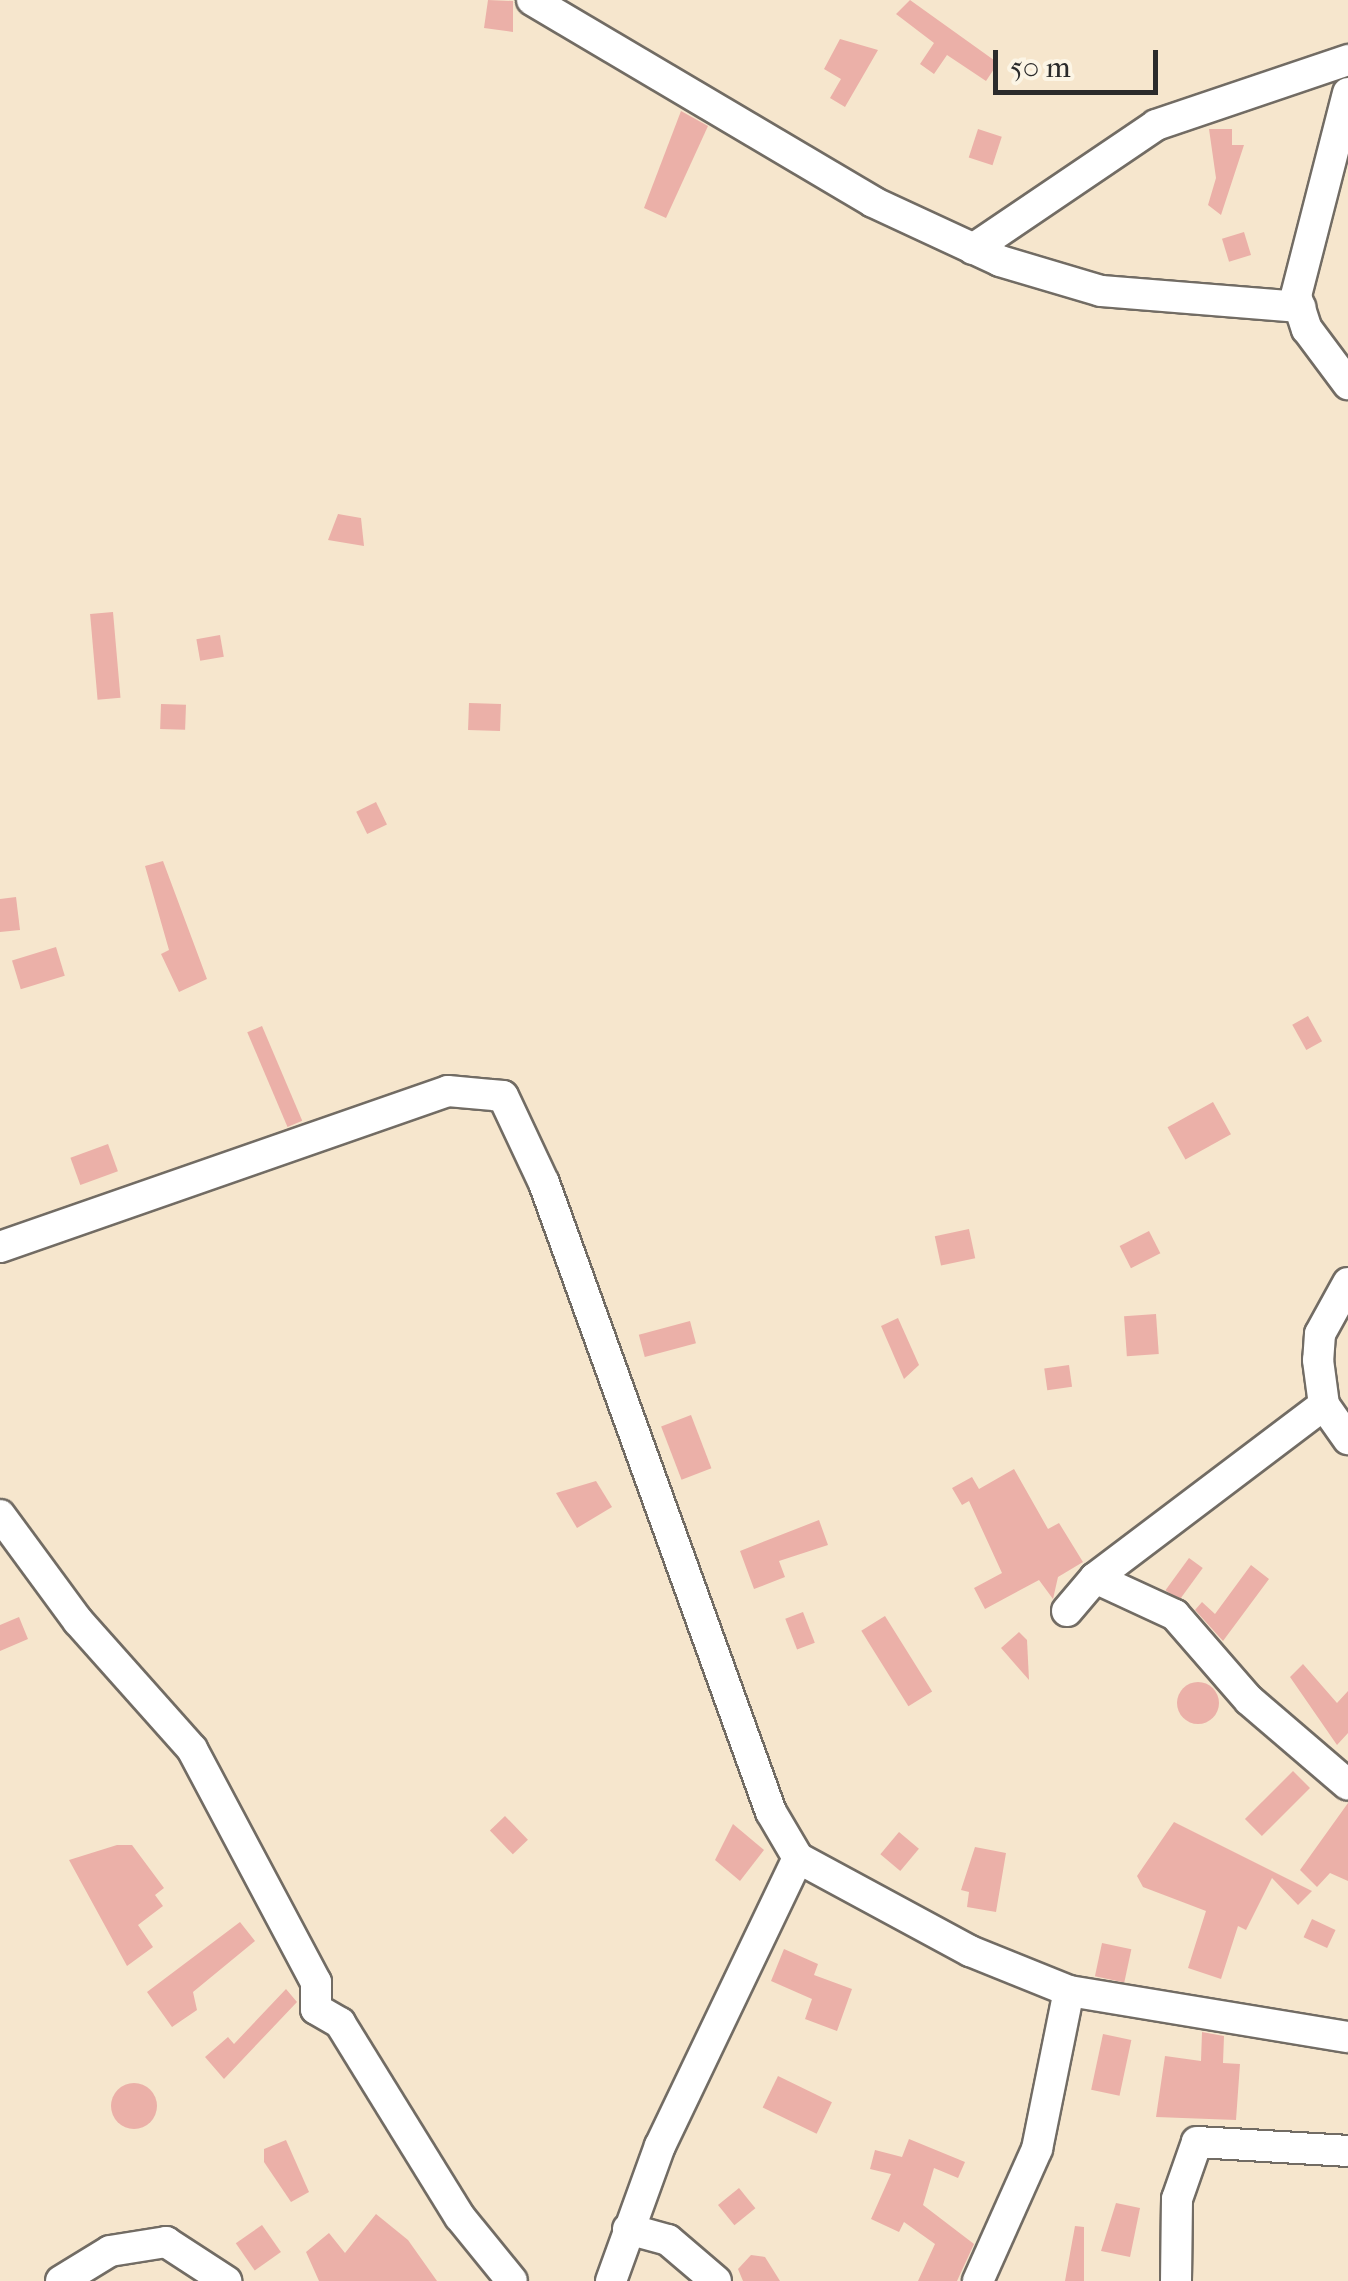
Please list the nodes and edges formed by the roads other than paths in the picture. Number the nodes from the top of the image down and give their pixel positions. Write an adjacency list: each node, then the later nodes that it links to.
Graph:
1 (536, 1): 4 (street)
2 (1348, 60): 4 (street)
3 (1348, 93): 5 (street)
4 (973, 249): 5 (street)
5 (1300, 308): 6 (street)
6 (1348, 384)
7 (0, 1248): 15 (street)
8 (1348, 1284): 9 (street)
9 (1324, 1405): 10 (street); 12 (street)
10 (1348, 1439)
11 (0, 1515): 22 (street)
12 (1095, 1578): 13 (street); 14 (street)
13 (1067, 1611)
14 (1348, 1785)
15 (798, 1858): 16 (street); 19 (street)
16 (1069, 1992): 17 (street); 25 (street)
17 (1348, 2037)
18 (1348, 2151): 26 (street)
19 (628, 2228): 23 (street); 24 (street)
20 (61, 2281): 21 (street)
21 (226, 2281)
22 (512, 2281)
23 (610, 2281)
24 (716, 2281)
25 (978, 2281)
26 (1176, 2281)

